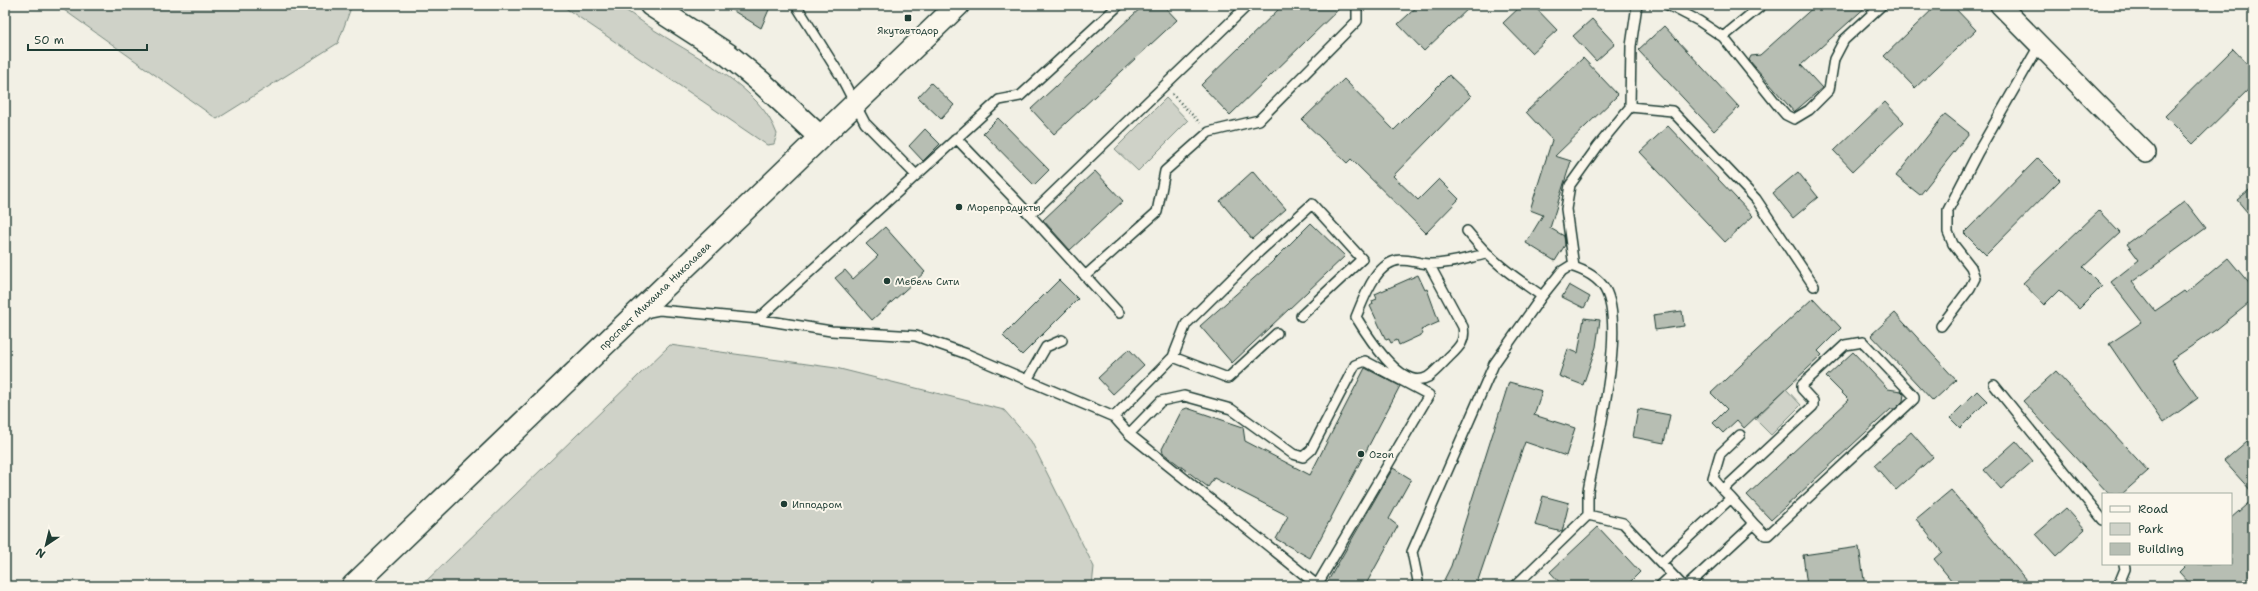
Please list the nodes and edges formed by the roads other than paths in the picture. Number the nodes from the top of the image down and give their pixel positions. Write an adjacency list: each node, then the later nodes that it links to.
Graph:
1 (651, 5): 16 (main road)
2 (796, 5): 14 (lane)
3 (958, 5): 14 (main road, проспект Михаила Николаева)
4 (1119, 5): 17 (lane)
5 (1248, 5): 20 (lane)
6 (1357, 5): 25 (lane)
7 (1637, 5): 15 (lane)
8 (1668, 5): 12 (lane)
9 (1762, 5): 12 (lane)
10 (1882, 5): 12 (lane)
11 (2000, 5): 13 (street)
12 (1723, 37)
13 (2040, 44): 18 (street); 32 (lane)
14 (855, 104): 16 (main road, проспект Михаила Николаева); 19 (lane)
15 (1630, 107): 24 (lane); 26 (lane)
16 (820, 137): 29 (main road, проспект Михаила Николаева)
17 (956, 138): 19 (lane); 20 (lane)
18 (2146, 153)
19 (916, 175): 31 (lane)
20 (1030, 215): 25 (lane)
21 (1467, 231): 22 (lane)
22 (1486, 254): 23 (lane); 27 (lane)
23 (1429, 264): 23 (lane)
24 (1574, 267): 27 (lane); 43 (lane)
25 (1085, 276): 28 (lane)
26 (1814, 286)
27 (1542, 296): 50 (lane)
28 (1119, 314)
29 (635, 315): 31 (lane); 49 (main road, проспект Михаила Николаева)
30 (1301, 316): 35 (lane)
31 (758, 319): 36 (lane)
32 (1941, 326)
33 (1277, 333): 35 (lane)
34 (1062, 340): 36 (lane)
35 (1173, 357): 38 (lane)
36 (1027, 380): 38 (lane)
37 (1994, 385): 44 (lane)
38 (1114, 417): 39 (lane)
39 (1129, 434): 39 (lane)
40 (1740, 435): 41 (lane)
41 (1723, 490): 42 (lane); 45 (lane)
42 (1731, 498): 45 (lane); 46 (lane)
43 (1588, 515): 46 (lane); 51 (lane)
44 (2102, 519)
45 (1754, 524): 54 (lane)
46 (1661, 563): 48 (lane)
47 (2124, 565): 55 (lane)
48 (1672, 575): 52 (lane); 53 (lane)
49 (353, 586)
50 (1416, 586)
51 (1515, 586)
52 (1660, 586)
53 (1684, 586)
54 (1688, 586)
55 (2118, 586)

